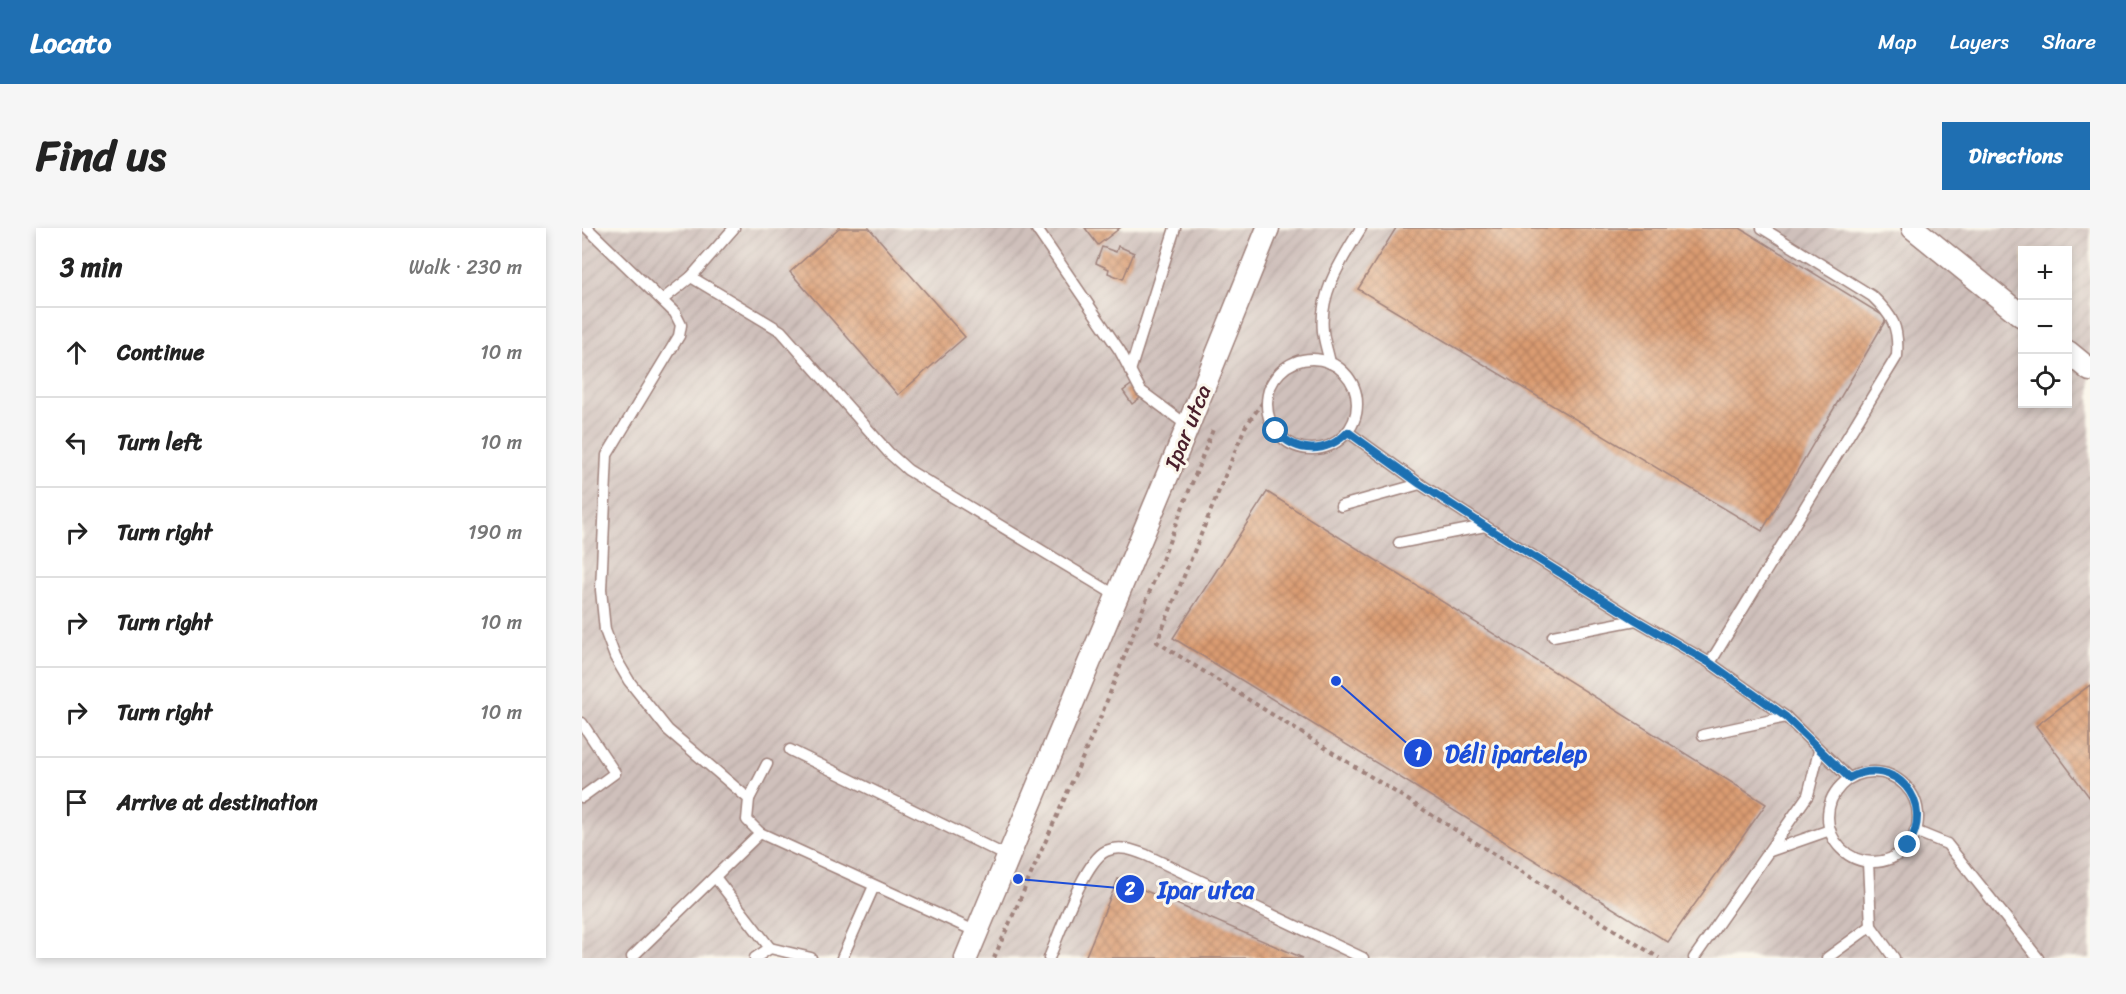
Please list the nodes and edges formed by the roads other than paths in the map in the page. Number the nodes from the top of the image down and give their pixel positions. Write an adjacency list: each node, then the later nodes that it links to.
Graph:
1 (587, 228): 10 (lane)
2 (734, 228): 9 (lane)
3 (1036, 228): 15 (lane)
4 (1175, 228): 15 (lane)
5 (1268, 228): 16 (street, Ipar utca)
6 (1361, 228): 13 (lane)
7 (1762, 228): 25 (lane)
8 (1913, 228): 11 (street)
9 (691, 277): 10 (lane); 22 (lane)
10 (662, 300): 34 (lane)
11 (2018, 313)
12 (2070, 354): 14 (street)
13 (1330, 363): 17 (lane); 17 (lane)
14 (2090, 370)
15 (1130, 371): 16 (lane)
16 (1188, 426): 22 (street, Ipar utca)
17 (1348, 432): 18 (lane)
18 (1420, 484): 19 (lane); 20 (lane)
19 (1341, 506)
20 (1485, 526): 21 (lane); 23 (lane)
21 (1399, 543)
22 (1118, 596): 39 (street, Ipar utca)
23 (1636, 620): 24 (lane); 25 (lane)
24 (1552, 636)
25 (1710, 663): 26 (lane)
26 (1786, 717): 28 (lane); 30 (lane)
27 (582, 723): 33 (lane)
28 (1703, 735)
29 (790, 750): 39 (lane)
30 (1819, 751): 32 (lane); 38 (lane)
31 (767, 764): 34 (lane)
32 (1849, 778): 35 (lane); 36 (lane)
33 (582, 797)
34 (749, 798): 37 (lane)
35 (1830, 830): 38 (lane); 40 (lane)
36 (1915, 831): 40 (lane); 56 (lane)
37 (760, 833): 41 (lane); 42 (lane)
38 (1770, 851): 53 (lane)
39 (1007, 856): 44 (street, Ipar utca)
40 (1868, 862): 43 (lane)
41 (715, 877): 45 (lane); 46 (lane)
42 (874, 886): 44 (lane); 49 (lane)
43 (1871, 926): 54 (lane); 55 (lane)
44 (977, 932): 50 (street, Ipar utca)
45 (770, 948): 47 (lane); 48 (lane)
46 (633, 958)
47 (755, 958)
48 (811, 958)
49 (842, 958)
50 (966, 958)
51 (1049, 958): 52 (lane)
52 (1363, 958)
53 (1694, 958)
54 (1827, 958)
55 (1894, 958)
56 (2038, 958)

